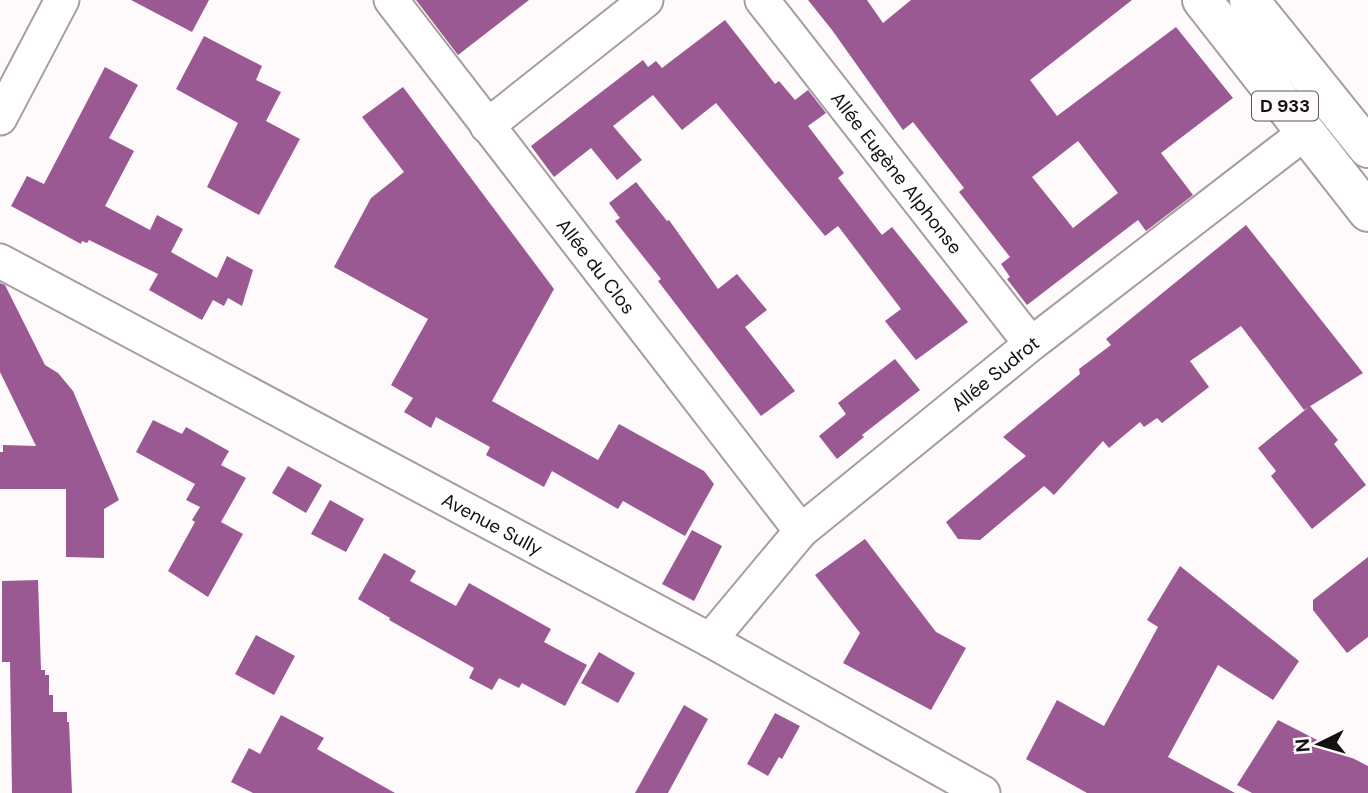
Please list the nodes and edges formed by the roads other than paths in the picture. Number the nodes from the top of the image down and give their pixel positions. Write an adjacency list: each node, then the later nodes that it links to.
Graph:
1 (62, 0): 7 (street)
2 (391, 0): 8 (street, Allée du Clos)
3 (646, 0): 8 (street)
4 (762, 0): 13 (street, Allée Eugène Alphonse)
5 (1202, 0): 9 (main road, D 933)
6 (1249, 0): 10 (main road, D 933)
7 (0, 118)
8 (487, 126): 14 (street, Allée du Clos)
9 (1306, 132): 11 (main road, D 933); 13 (street, Allée Sudrot)
10 (1368, 148)
11 (1368, 212)
12 (0, 261): 15 (street, Avenue Sully)
13 (1031, 344): 14 (street, Allée Sudrot)
14 (801, 530): 15 (street, Allée Sudrot)
15 (710, 640): 16 (street, Avenue Sully)
16 (983, 793)

